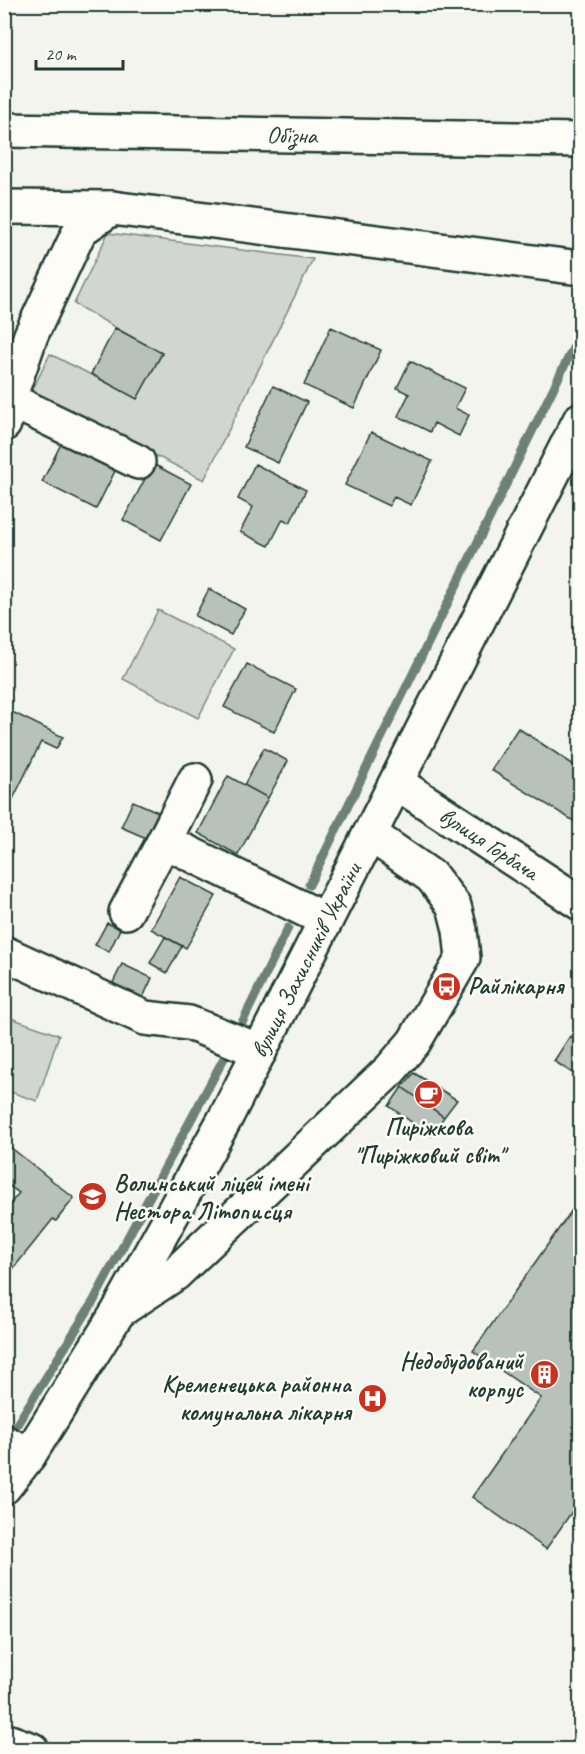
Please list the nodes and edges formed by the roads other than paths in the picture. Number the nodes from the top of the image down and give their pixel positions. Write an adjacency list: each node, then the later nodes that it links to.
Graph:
1 (4, 130): 2 (main road, Обїзна)
2 (580, 140)
3 (4, 207): 4 (main road)
4 (112, 208): 5 (main road); 6 (main road)
5 (580, 268)
6 (7, 412): 8 (main road)
7 (580, 420): 10 (main road, вулиця Захисників України)
8 (138, 462)
9 (195, 780): 12 (main road)
10 (397, 783): 11 (main road, вулиця Захисників України); 13 (main road, вулиця Горбача)
11 (370, 834): 15 (main road, вулиця Захисників України); 18 (main road)
12 (164, 841): 14 (main road); 15 (main road)
13 (580, 903)
14 (126, 912)
15 (326, 920): 17 (main road, вулиця Захисників України)
16 (4, 953): 17 (main road)
17 (260, 1051): 18 (main road, вулиця Захисників України)
18 (118, 1311): 19 (main road, вулиця Захисників України)
19 (17, 1448): 20 (main road, вулиця Захисників України)
20 (4, 1487)
21 (4, 1740): 22 (main road)
22 (32, 1749)

